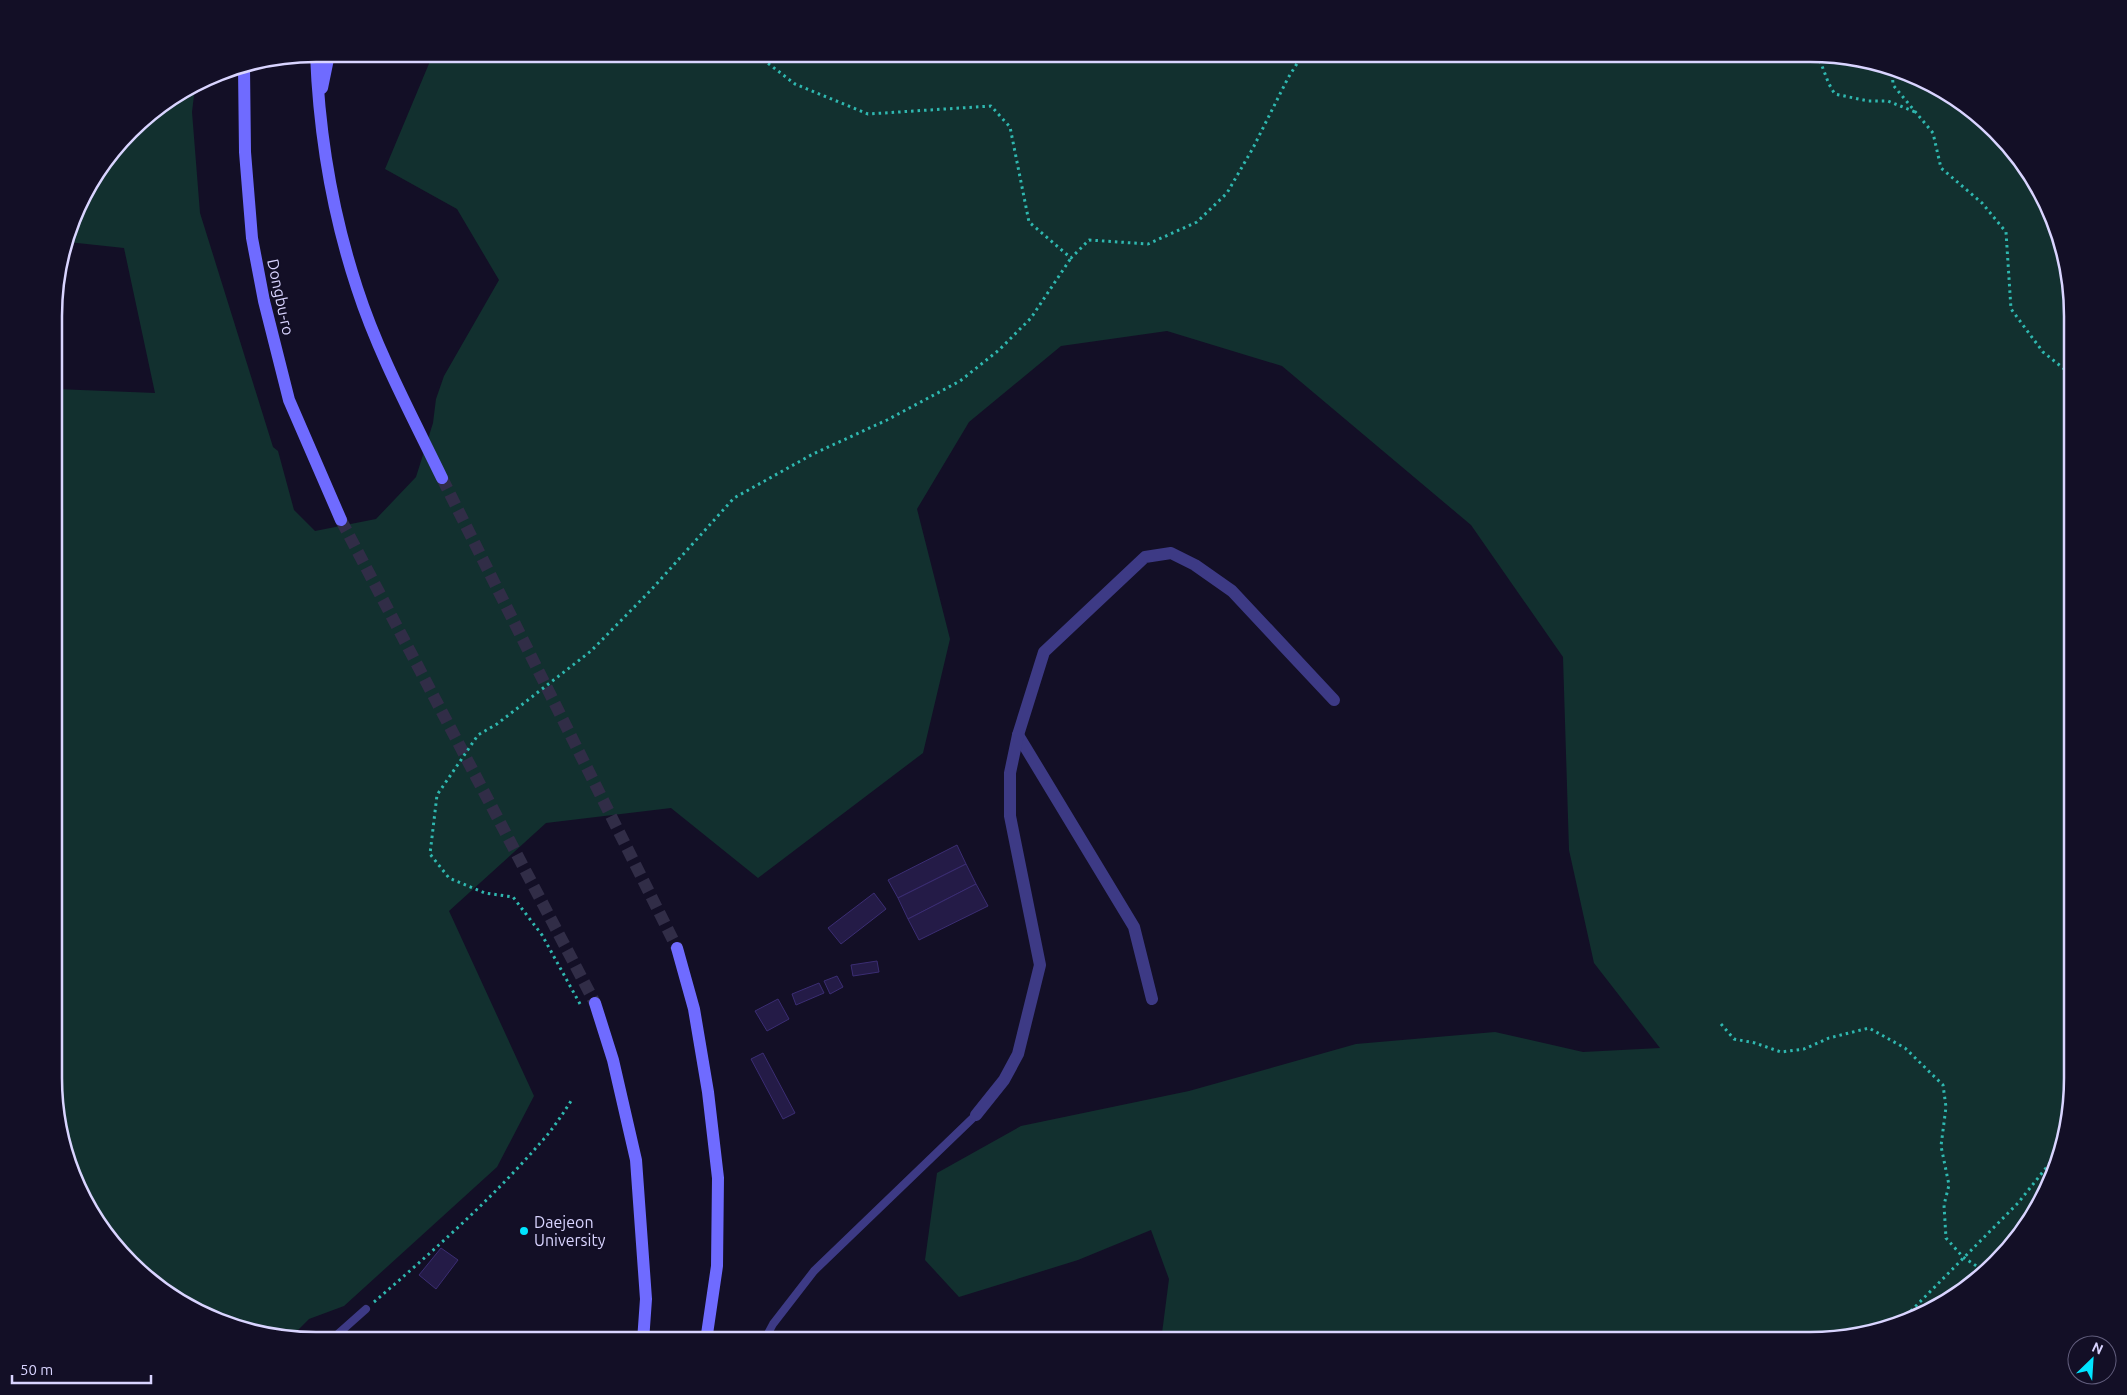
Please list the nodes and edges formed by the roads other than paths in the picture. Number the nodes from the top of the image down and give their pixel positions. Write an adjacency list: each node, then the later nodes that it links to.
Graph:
1 (316, 62): 4 (main road)
2 (327, 62): 4 (main road)
3 (244, 73): 6 (main road, Dongbu-ro)
4 (318, 108): 5 (main road)
5 (442, 478)
6 (341, 520)
7 (1334, 700): 8 (street)
8 (1018, 735): 10 (street); 12 (street)
9 (677, 948): 16 (main road)
10 (1152, 1000)
11 (589, 1007): 15 (main road)
12 (976, 1115): 17 (lane)
13 (366, 1309): 14 (lane)
14 (340, 1332)
15 (644, 1332)
16 (708, 1332)
17 (768, 1332)

